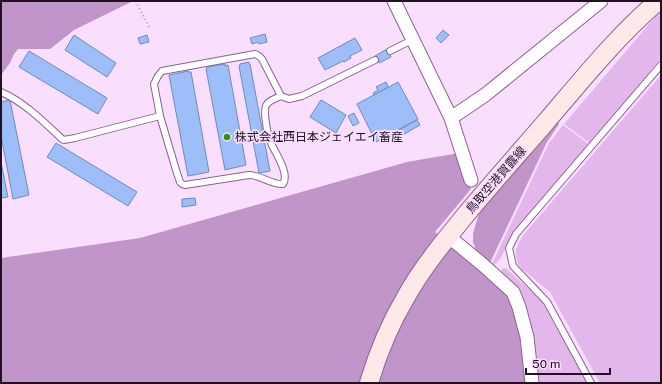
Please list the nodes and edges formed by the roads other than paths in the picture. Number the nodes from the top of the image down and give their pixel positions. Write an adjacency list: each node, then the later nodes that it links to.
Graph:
1 (394, 1): 4 (street)
2 (601, 1): 11 (street)
3 (658, 1): 13 (main road, 鳥取空港賀露線)
4 (412, 40): 5 (lane); 11 (street)
5 (390, 51)
6 (375, 60): 9 (lane)
7 (661, 65): 16 (lane)
8 (1, 92): 10 (lane)
9 (281, 96): 10 (lane); 10 (lane)
10 (160, 116)
11 (451, 118): 12 (street)
12 (471, 180)
13 (448, 236): 14 (main road, 鳥取空港賀露線); 15 (street)
14 (368, 383)
15 (532, 383)
16 (591, 383)

